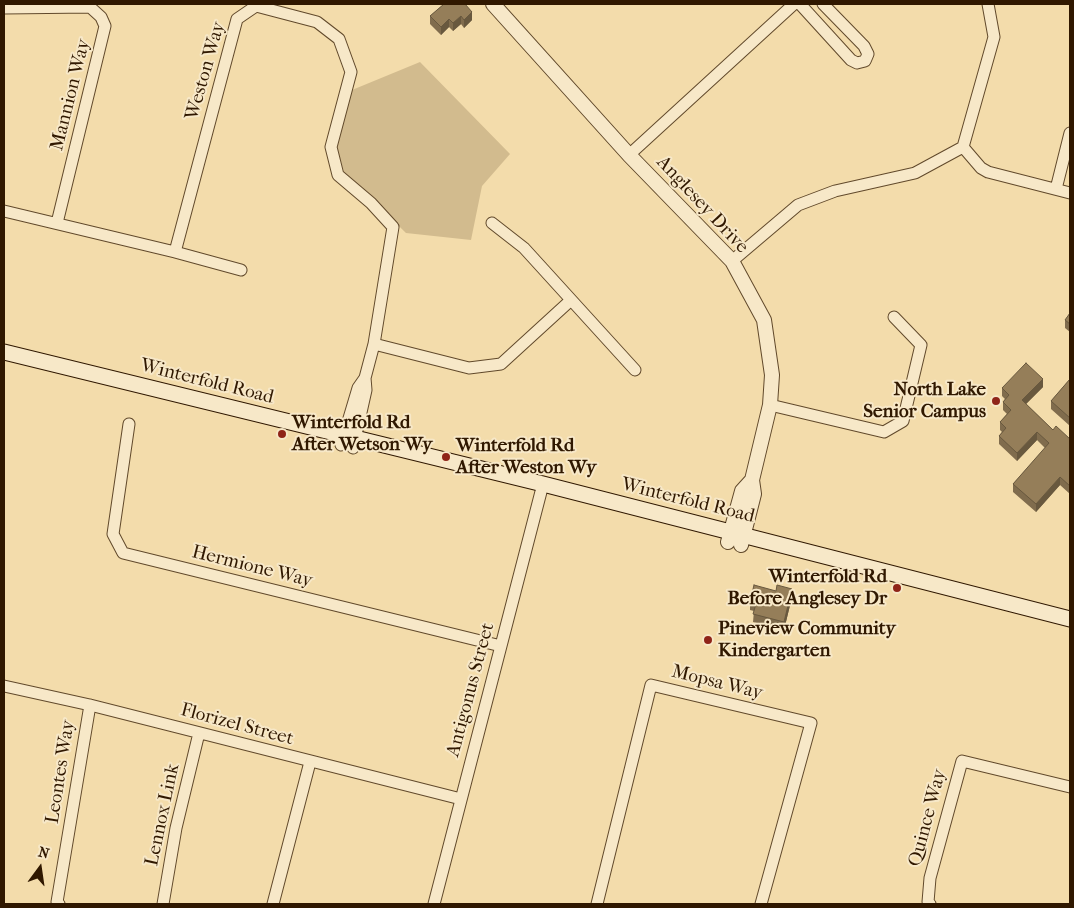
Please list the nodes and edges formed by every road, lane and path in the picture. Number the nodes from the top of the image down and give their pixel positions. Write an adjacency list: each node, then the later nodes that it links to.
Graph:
1 (493, 4): 9 (street, Anglesey Drive)
2 (794, 4): 9 (street)
3 (800, 4): 4 (street)
4 (824, 4)
5 (988, 4): 8 (street)
6 (4, 8): 13 (street, Mannion Way)
7 (1070, 133): 10 (street)
8 (963, 147): 10 (street); 16 (street)
9 (629, 155): 16 (street, Anglesey Drive)
10 (1056, 189): 11 (street)
11 (1070, 193)
12 (4, 211): 13 (street)
13 (57, 223): 15 (street)
14 (492, 223): 18 (street)
15 (175, 252): 17 (street); 20 (street, Weston Way)
16 (732, 261): 24 (street, Anglesey Drive)
17 (241, 270)
18 (571, 300): 20 (street); 23 (street)
19 (894, 317): 24 (street)
20 (374, 344): 26 (street, Weston Way)
21 (4, 352): 26 (main road, Winterfold Road)
22 (4, 362): 26 (main road, Winterfold Road)
23 (635, 370)
24 (770, 405): 28 (street, Anglesey Drive)
25 (129, 424): 31 (street, Hermione Way)
26 (348, 442): 27 (main road, Winterfold Road)
27 (542, 489): 28 (main road, Winterfold Road); 31 (street, Antigonus Street)
28 (736, 539): 29 (main road, Winterfold Road); 30 (main road, Winterfold Road)
29 (1070, 619)
30 (1070, 628)
31 (501, 646): 37 (street, Antigonus Street)
32 (4, 686): 33 (street, Florizel Street)
33 (90, 705): 34 (street, Florizel Street); 38 (street, Leontes Way)
34 (199, 733): 35 (street, Florizel Street); 39 (street, Lennox Link)
35 (310, 762): 37 (street, Florizel Street); 40 (street)
36 (1070, 787): 44 (street, Quince Way)
37 (461, 799): 41 (street, Antigonus Street)
38 (59, 904)
39 (163, 904)
40 (273, 904)
41 (434, 904)
42 (597, 904): 43 (street, Mopsa Way)
43 (761, 904)
44 (930, 904)

